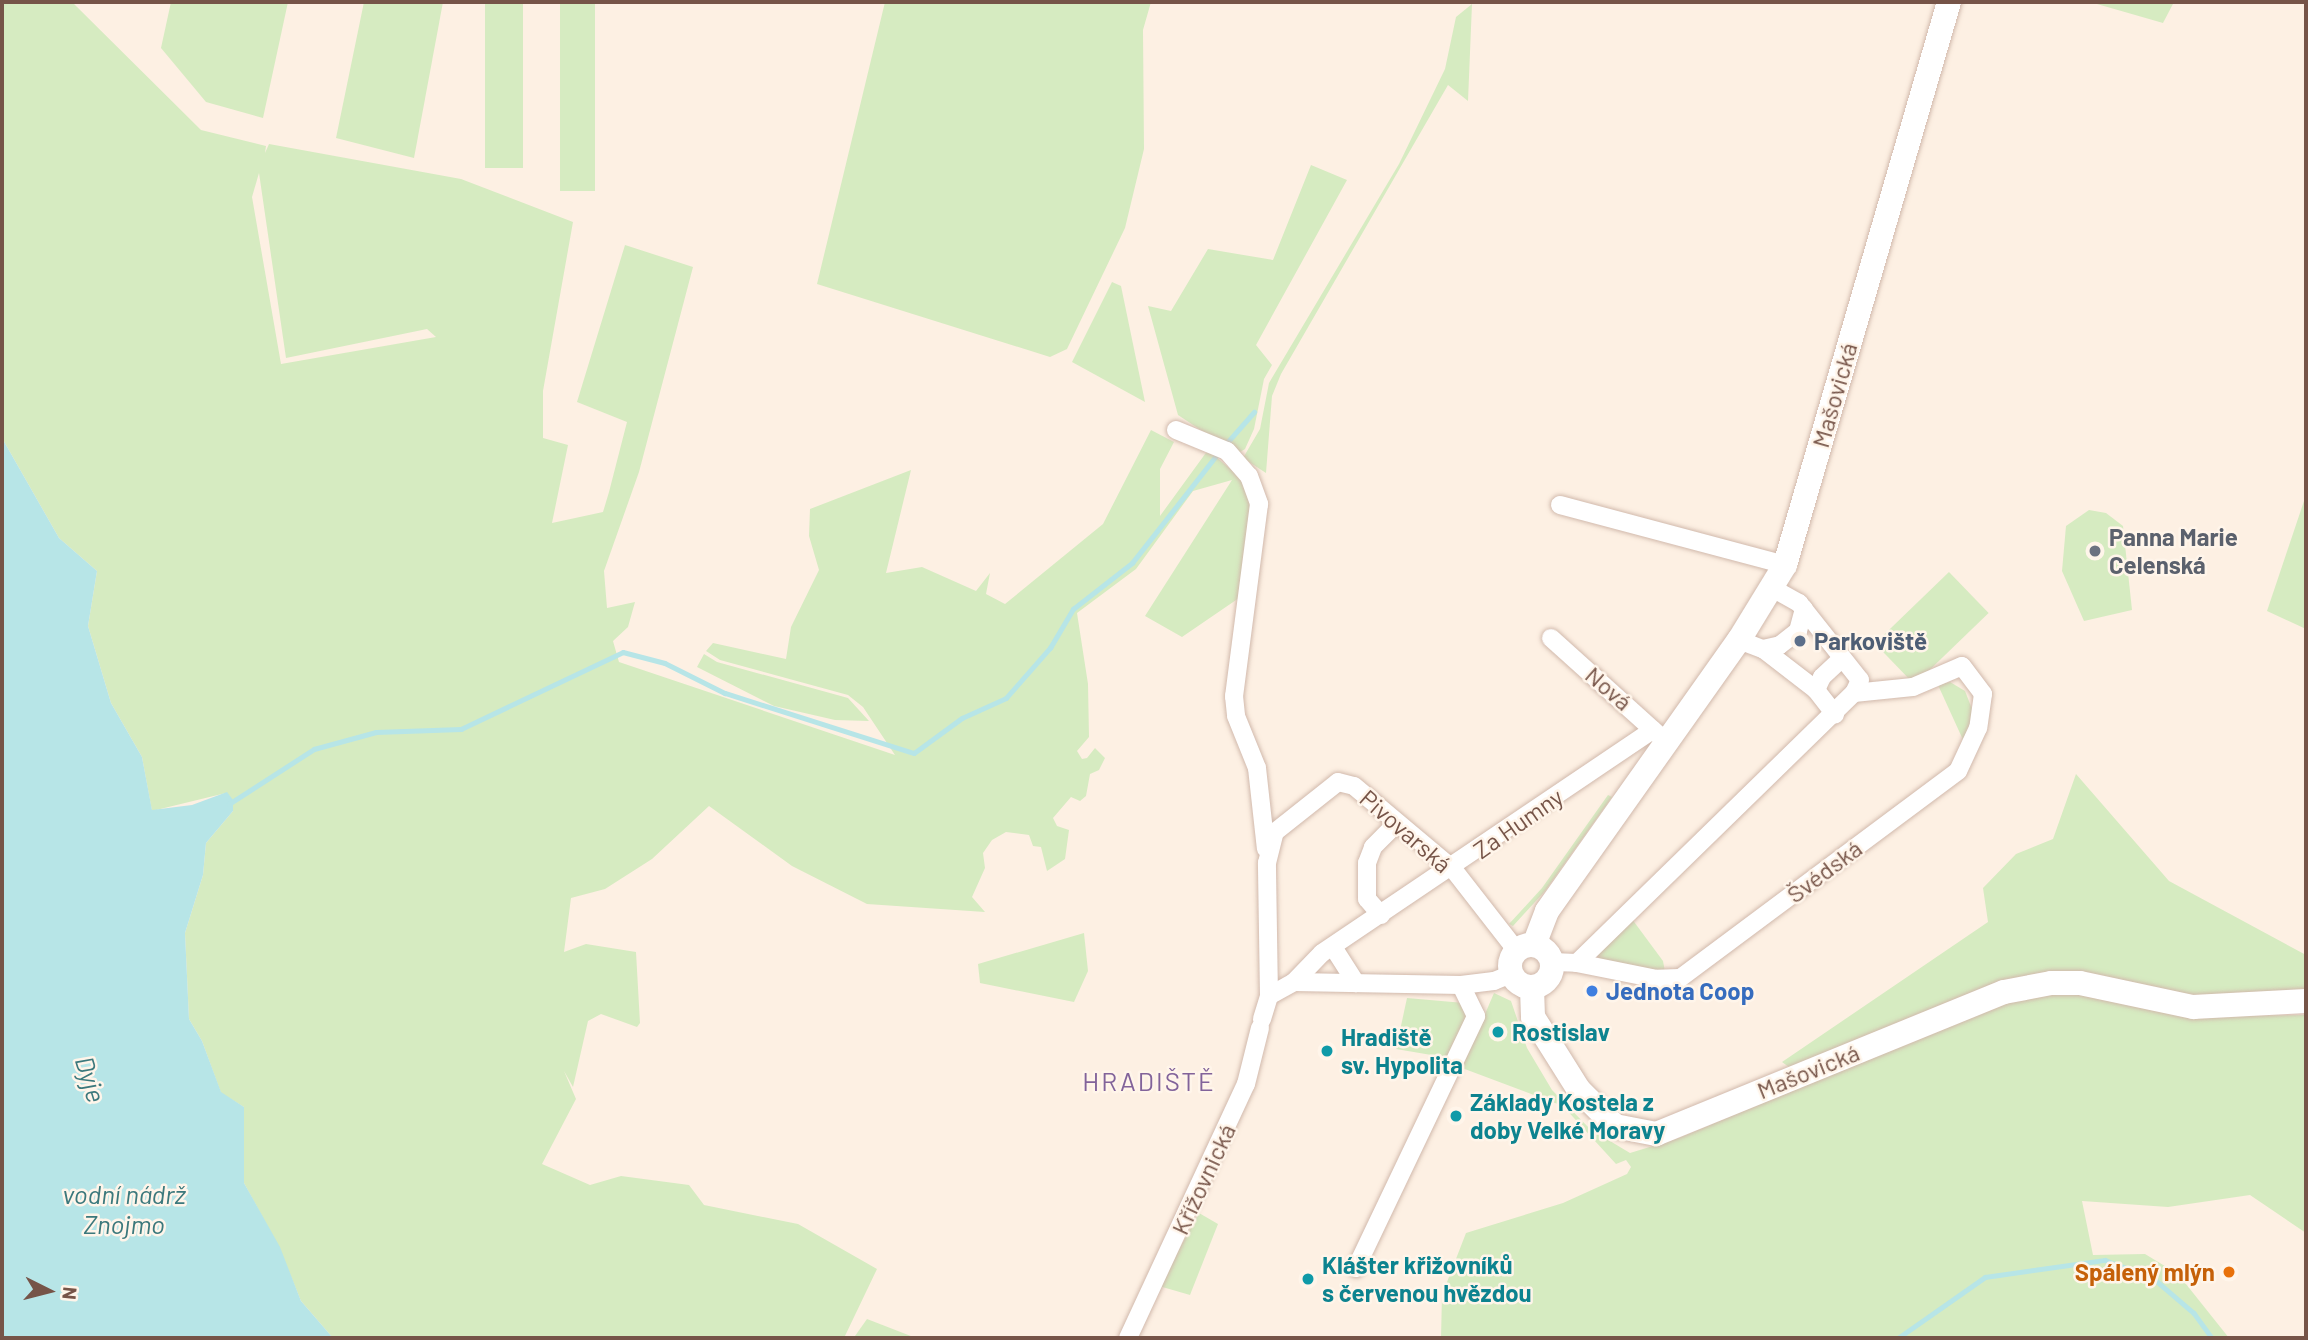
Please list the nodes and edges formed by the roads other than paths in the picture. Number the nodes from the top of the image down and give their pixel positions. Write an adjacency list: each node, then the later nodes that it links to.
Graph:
1 (1949, 2): 4 (street, Mašovická)
2 (1177, 430): 16 (street)
3 (1560, 505): 4 (street)
4 (1785, 565): 5 (street, Mašovická)
5 (1773, 588): 6 (street); 8 (street, Mašovická)
6 (1804, 609): 9 (street); 10 (street)
7 (1551, 638): 14 (street, Nová)
8 (1739, 640): 9 (street); 14 (street, Mašovická)
9 (1763, 649): 11 (street)
10 (1841, 659): 11 (street); 12 (street)
11 (1816, 690): 13 (street)
12 (1854, 693): 13 (street); 22 (street, Švédská)
13 (1835, 714): 22 (street)
14 (1660, 735): 17 (street, Za Humny); 21 (street, Mašovická)
15 (1397, 823): 16 (street, Pivovarská); 17 (street, Pivovarská); 18 (street)
16 (1267, 863): 27 (street, Pivovarská)
17 (1453, 869): 18 (street, Za Humny); 21 (street, Pivovarská)
18 (1381, 915): 19 (street, Za Humny)
19 (1333, 947): 23 (street, Za Humny); 24 (street)
20 (1552, 962): 21 (street); 22 (street, Švédská); 26 (street)
21 (1514, 963): 25 (street); 26 (street); 29 (street)
22 (1577, 963)
23 (1294, 982): 24 (street); 27 (street)
24 (1356, 983): 25 (street)
25 (1461, 985): 29 (street)
26 (1532, 988): 28 (street, Mašovická)
27 (1269, 996): 31 (street, Křížovnická)
28 (2306, 1001)
29 (1476, 1016): 30 (street)
30 (1356, 1268)
31 (1133, 1334)

